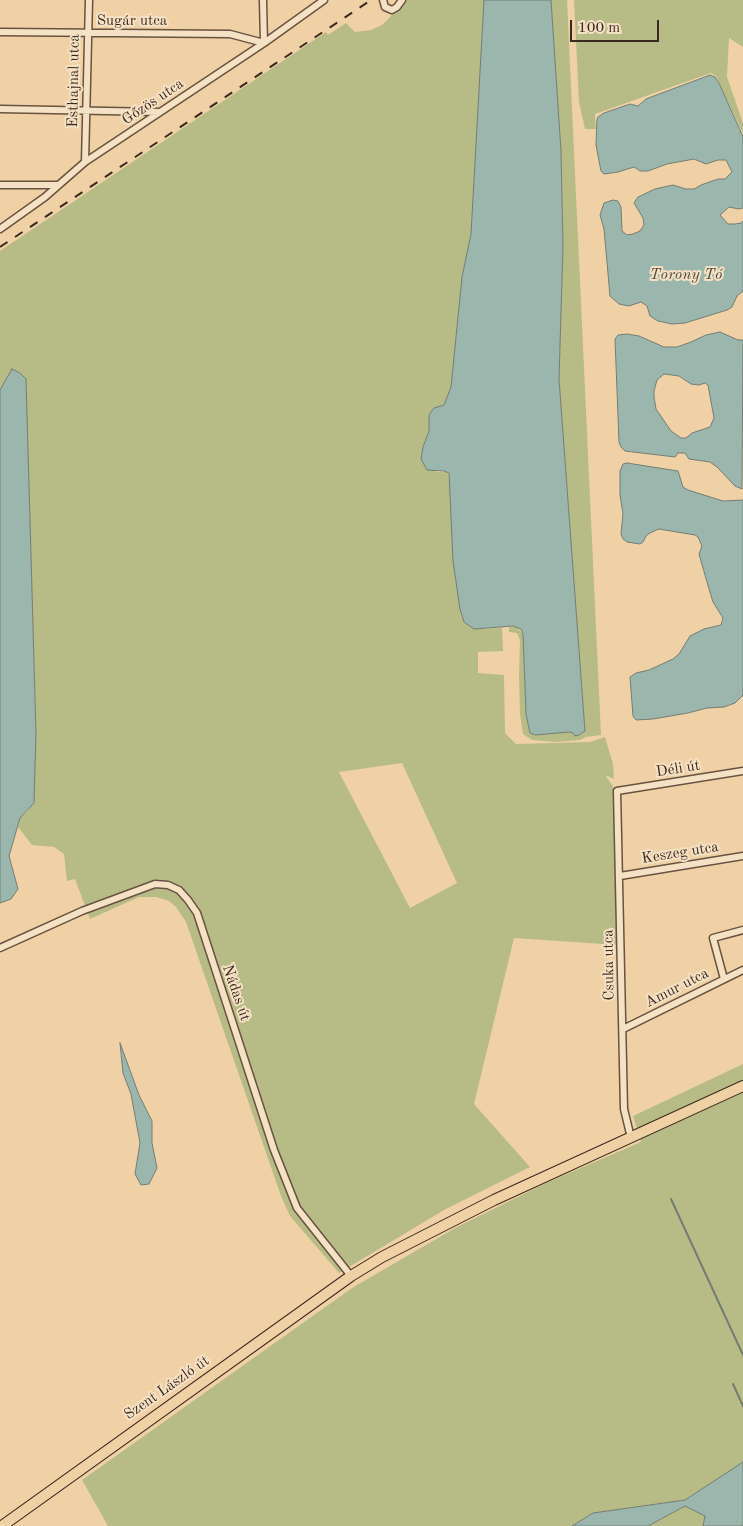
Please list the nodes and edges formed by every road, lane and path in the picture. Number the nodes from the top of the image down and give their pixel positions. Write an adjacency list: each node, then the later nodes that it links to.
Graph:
1 (89, 0): 7 (street, Esthajnal utca)
2 (263, 0): 8 (street)
3 (324, 0): 8 (street, Gőzös utca)
4 (383, 0): 5 (street)
5 (402, 0)
6 (0, 32): 7 (street, Sugár utca)
7 (87, 34): 8 (street, Sugár utca); 10 (street, Esthajnal utca)
8 (264, 42): 11 (street, Gőzös utca)
9 (0, 109): 10 (street)
10 (85, 110): 11 (street); 12 (street, Esthajnal utca)
11 (161, 112): 12 (street, Gőzös utca)
12 (85, 162): 14 (street, Gőzös utca)
13 (0, 185): 14 (street)
14 (58, 185): 15 (street, Gőzös utca)
15 (0, 229)
16 (743, 771): 17 (street, Déli út)
17 (617, 791): 19 (street, Csuka utca)
18 (743, 856): 19 (street, Keszeg utca)
19 (620, 876): 24 (street, Csuka utca)
20 (743, 930): 23 (street)
21 (0, 948): 27 (street, Nádas út)
22 (743, 970): 23 (street, Amur utca)
23 (724, 979): 24 (street, Amur utca)
24 (623, 1029): 26 (street, Csuka utca)
25 (743, 1086): 26 (main road, Szent László út)
26 (630, 1138): 27 (main road, Szent László út)
27 (351, 1276): 28 (main road, Szent László út)
28 (2, 1526)

